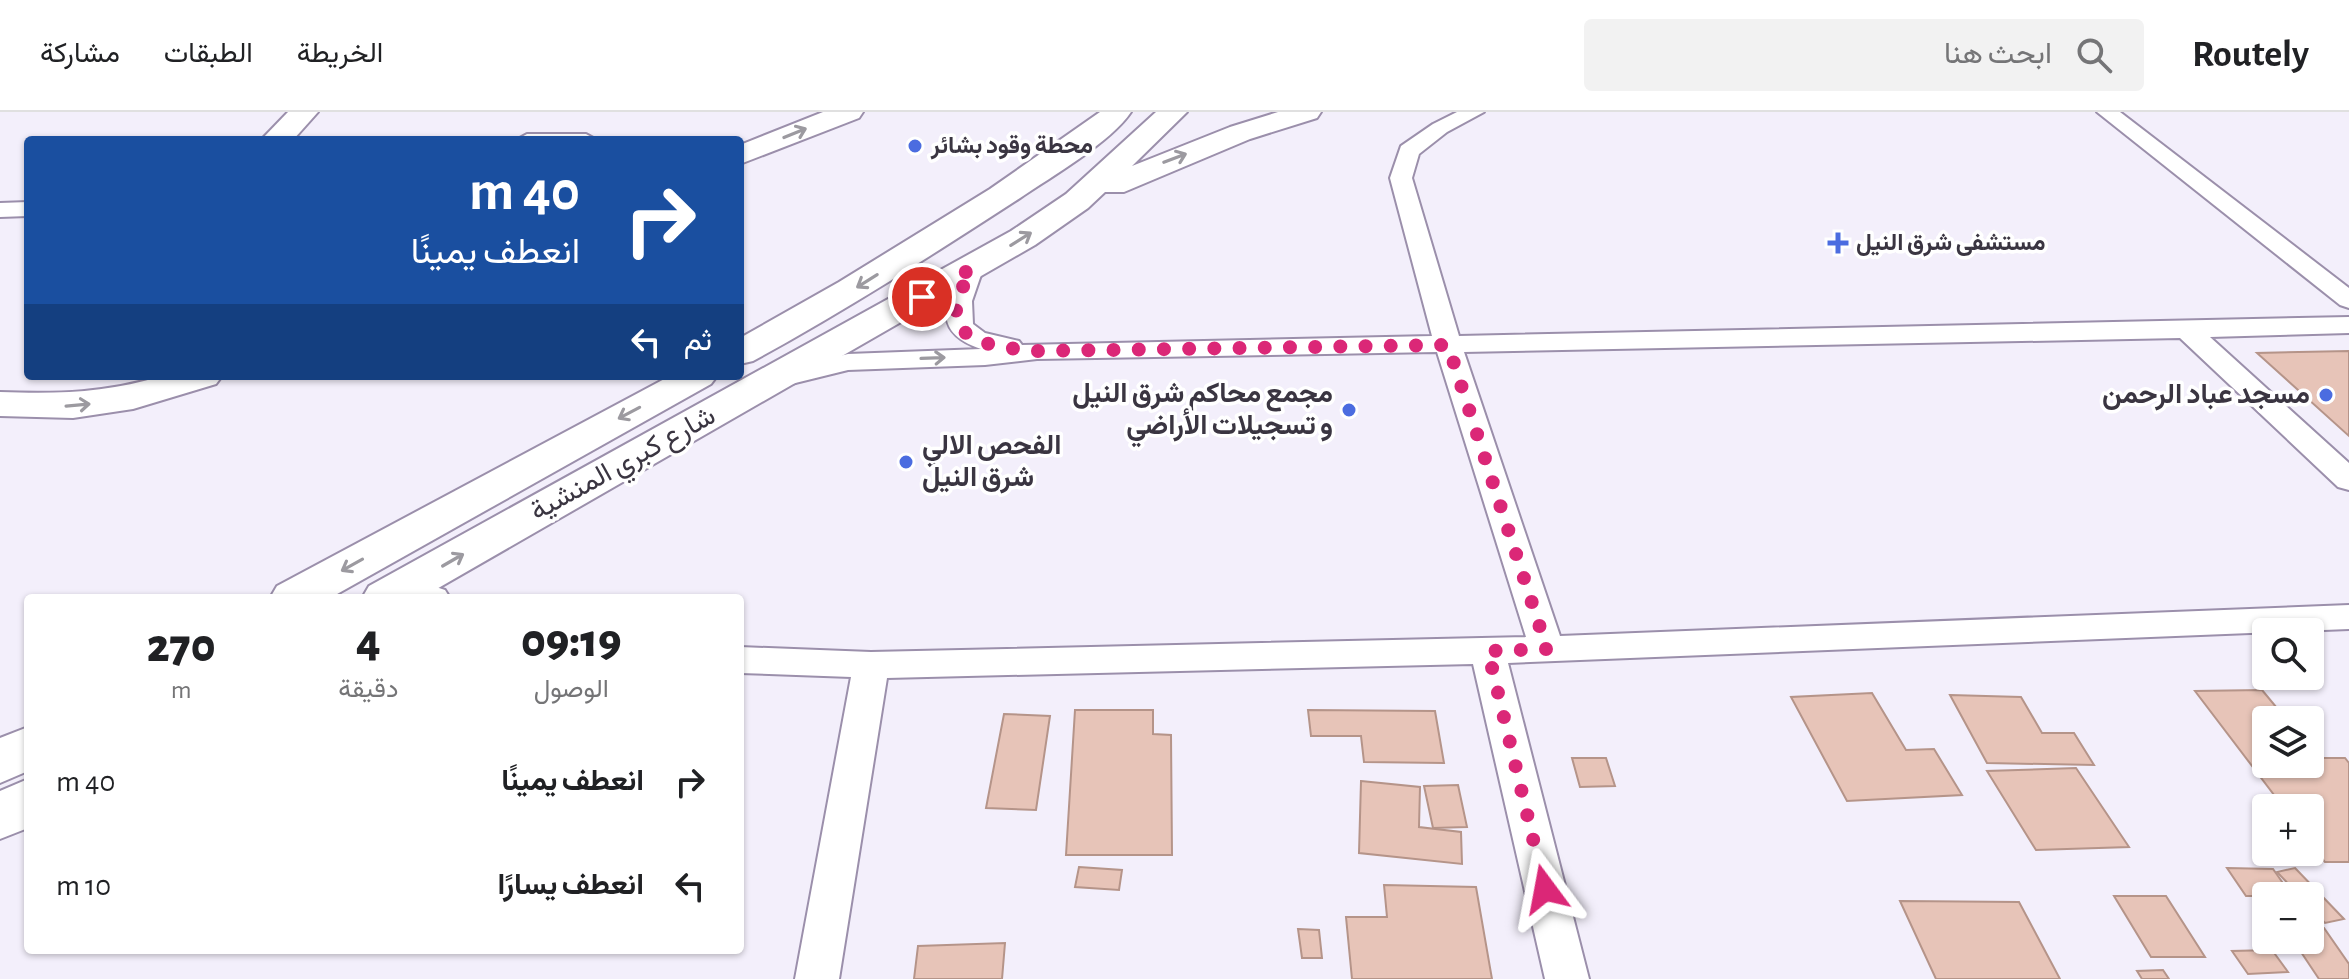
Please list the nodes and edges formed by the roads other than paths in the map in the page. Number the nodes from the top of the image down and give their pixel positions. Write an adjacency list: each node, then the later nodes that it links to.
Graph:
1 (304, 112): 8 (main road)
2 (849, 112): 9 (main road, one-way to 2)
3 (1117, 112): 18 (main road, one-way to 18)
4 (1173, 112): 10 (main road, شارع كبري المنشية)
5 (1307, 112): 10 (main road, one-way to 5)
6 (1474, 112): 17 (street)
7 (2107, 112): 14 (street)
8 (280, 136)
9 (744, 153)
10 (1077, 201): 13 (main road, شارع كبري المنشية, one-way to 10)
11 (24, 209): 12 (street)
12 (0, 210)
13 (971, 269): 19 (street); 23 (main road, شارع كبري المنشية)
14 (2349, 300)
15 (2349, 325): 16 (street)
16 (2186, 329): 17 (street); 25 (street)
17 (1448, 345): 19 (street); 29 (street)
18 (744, 351)
19 (1037, 351): 23 (street, one-way to 19)
20 (39, 380): 24 (main road)
21 (190, 380): 24 (main road, one-way to 21)
22 (691, 380): 26 (main road, شارع كبري المنشية, one-way to 26)
23 (774, 380): 27 (main road, شارع كبري المنشية, one-way to 23)
24 (5, 409)
25 (2349, 480)
26 (300, 594)
27 (409, 594)
28 (2349, 617): 29 (street)
29 (1547, 649): 30 (street)
30 (1488, 651): 32 (street); 38 (street)
31 (744, 660): 32 (street)
32 (871, 665): 37 (street)
33 (24, 749): 34 (main road)
34 (0, 762)
35 (24, 803): 36 (main road)
36 (0, 817)
37 (817, 979)
38 (1567, 979)

